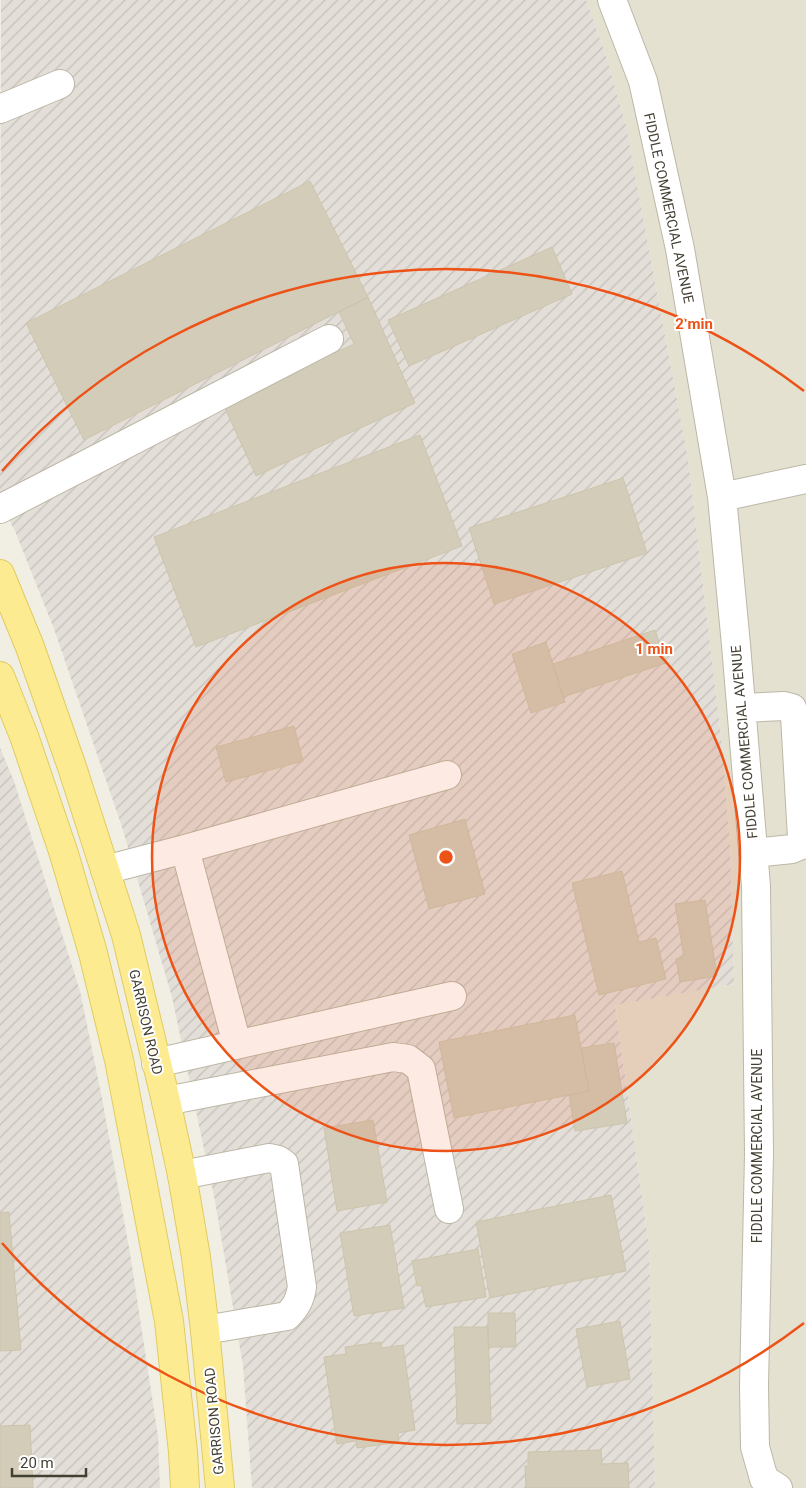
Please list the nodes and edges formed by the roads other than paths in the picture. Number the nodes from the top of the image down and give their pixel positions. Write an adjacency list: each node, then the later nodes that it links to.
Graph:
1 (612, 0): 6 (street, FIDDLE COMMERCIAL AVENUE)
2 (60, 84): 3 (street)
3 (0, 109)
4 (329, 339): 7 (street)
5 (806, 479): 6 (street)
6 (722, 497): 10 (street, FIDDLE COMMERCIAL AVENUE)
7 (0, 509)
8 (0, 574): 14 (main road, GARRISON ROAD)
9 (0, 676): 22 (main road)
10 (742, 708): 13 (street, FIDDLE COMMERCIAL AVENUE); 13 (street)
11 (447, 775): 12 (street)
12 (185, 849): 14 (street); 16 (street)
13 (753, 853): 24 (street, FIDDLE COMMERCIAL AVENUE)
14 (105, 870): 17 (main road, GARRISON ROAD)
15 (452, 996): 16 (street)
16 (238, 1044): 17 (street)
17 (156, 1062): 18 (main road, GARRISON ROAD)
18 (166, 1102): 19 (main road, GARRISON ROAD); 20 (street)
19 (182, 1175): 21 (main road, GARRISON ROAD); 21 (street)
20 (449, 1209)
21 (206, 1330): 23 (main road, GARRISON ROAD)
22 (185, 1488)
23 (220, 1488)
24 (778, 1488)

